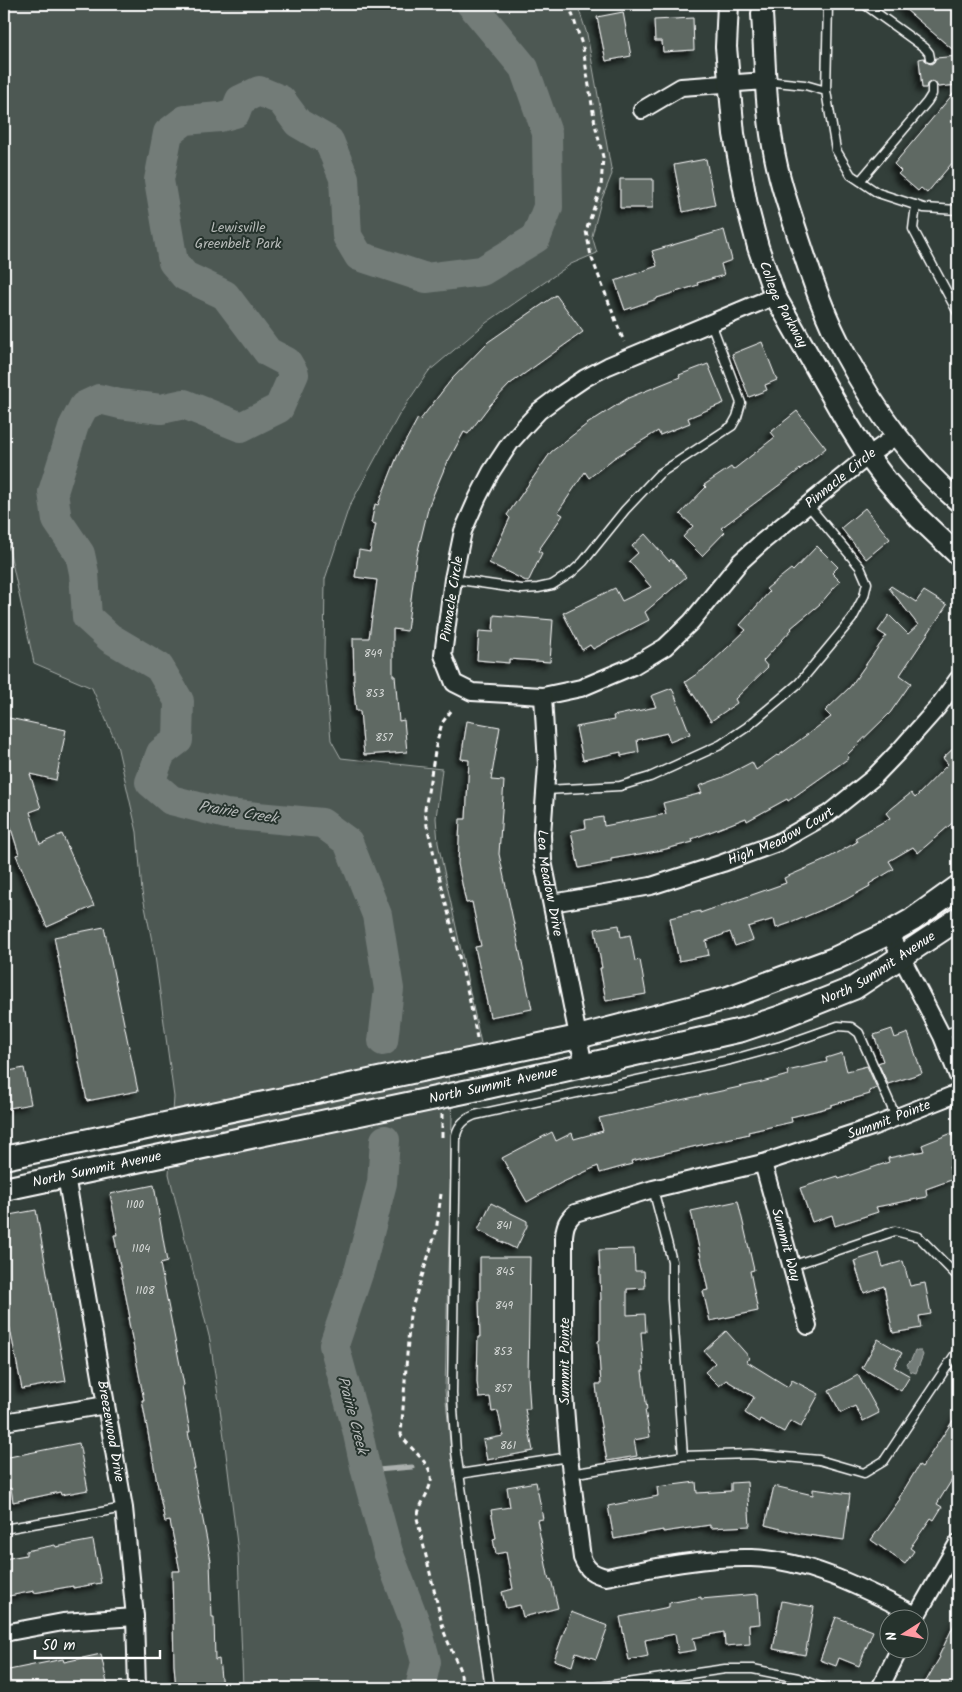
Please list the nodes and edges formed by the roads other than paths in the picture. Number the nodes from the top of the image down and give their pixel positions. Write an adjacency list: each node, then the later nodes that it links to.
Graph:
1 (728, 4): 7 (street, College Parkway)
2 (764, 4): 6 (street)
3 (828, 4): 9 (lane)
4 (864, 4): 5 (lane)
5 (930, 58)
6 (766, 81): 7 (street); 9 (lane); 17 (street)
7 (728, 82): 10 (street); 14 (street, College Parkway)
8 (932, 87): 11 (lane)
9 (826, 91): 11 (lane)
10 (642, 110)
11 (860, 181): 12 (lane)
12 (916, 205): 13 (lane); 15 (lane)
13 (958, 210)
14 (775, 296): 16 (street, Pinnacle Circle); 18 (street, College Parkway)
15 (958, 313)
16 (711, 323): 22 (street, Pinnacle Circle); 22 (lane)
17 (897, 435): 18 (street, Pinnacle Circle); 19 (street)
18 (868, 456): 20 (street, Pinnacle Circle); 21 (street, College Parkway)
19 (958, 500)
20 (808, 505): 24 (street, Pinnacle Circle); 25 (lane)
21 (958, 555)
22 (453, 579): 24 (street, Pinnacle Circle)
23 (958, 680): 27 (street, High Meadow Court)
24 (544, 696): 25 (street, Lea Meadow Drive)
25 (546, 790): 27 (street, Lea Meadow Drive)
26 (958, 887): 29 (main road, North Summit Avenue)
27 (552, 903): 32 (street, Lea Meadow Drive)
28 (958, 919): 30 (main road, North Summit Avenue)
29 (889, 933): 30 (street); 32 (main road, North Summit Avenue)
30 (902, 957): 33 (street); 34 (main road, North Summit Avenue)
31 (958, 1028): 33 (lane)
32 (578, 1036): 34 (street, Lea Meadow Drive); 38 (main road, North Summit Avenue)
33 (942, 1036): 35 (street)
34 (584, 1066): 40 (main road, North Summit Avenue)
35 (958, 1076)
36 (958, 1093): 37 (street, Summit Pointe)
37 (896, 1117): 39 (street, Summit Pointe); 51 (lane)
38 (4, 1158)
39 (763, 1163): 42 (street, Summit Pointe); 43 (street, Summit Way)
40 (66, 1176): 41 (main road, North Summit Avenue); 47 (street, Breezewood Drive)
41 (4, 1189)
42 (653, 1189): 49 (lane); 50 (street, Summit Pointe)
43 (790, 1266): 44 (lane); 45 (street, Summit Way)
44 (958, 1277)
45 (808, 1326)
46 (958, 1350): 49 (lane)
47 (106, 1404): 48 (street); 53 (street, Breezewood Drive)
48 (4, 1422)
49 (683, 1456): 52 (lane)
50 (569, 1458): 51 (lane); 52 (street, Summit Pointe)
51 (459, 1474): 62 (lane)
52 (570, 1474): 56 (street, Summit Pointe)
53 (124, 1508): 54 (lane); 58 (street, Breezewood Drive)
54 (4, 1528)
55 (958, 1543): 57 (street)
56 (901, 1610)
57 (919, 1610)
58 (135, 1617): 59 (street); 61 (street, Breezewood Drive)
59 (4, 1633)
60 (894, 1660): 65 (street)
61 (137, 1688)
62 (490, 1688)
63 (592, 1688): 64 (lane)
64 (823, 1688)
65 (880, 1688)

